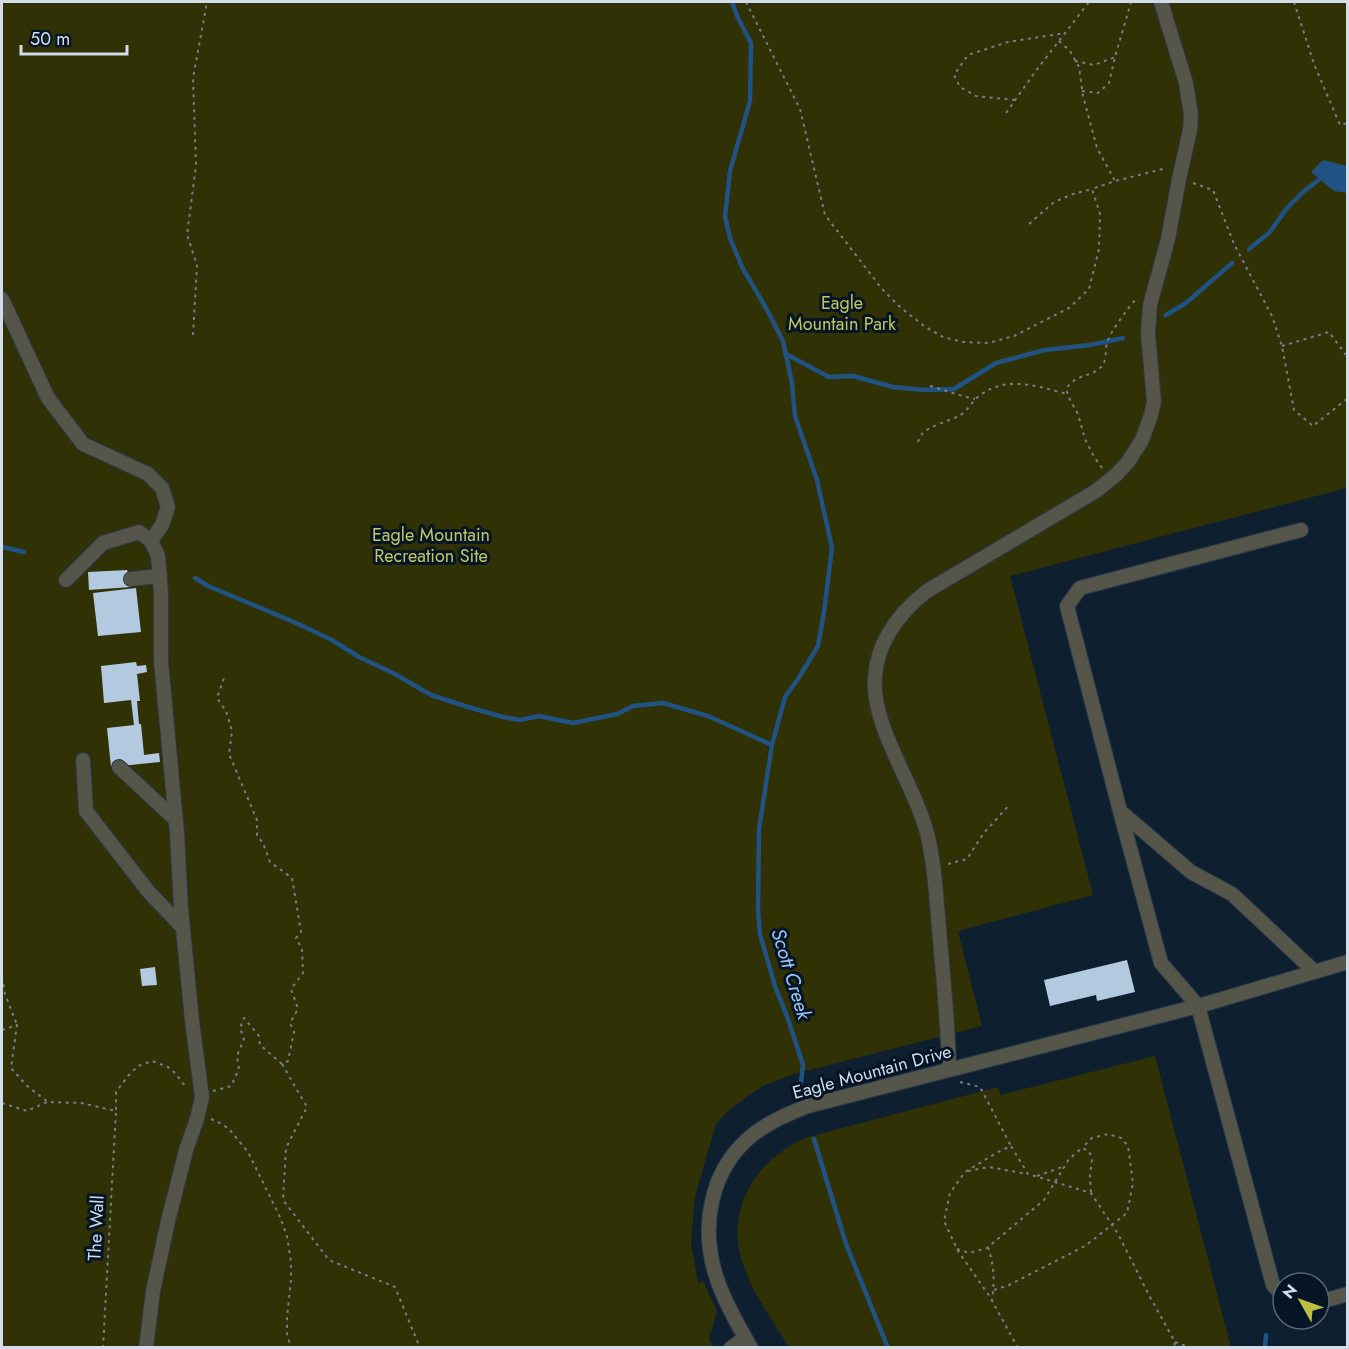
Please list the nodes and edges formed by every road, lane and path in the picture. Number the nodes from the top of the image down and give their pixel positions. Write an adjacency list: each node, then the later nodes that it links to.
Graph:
1 (207, 2): 21 (path)
2 (746, 2): 17 (path)
3 (1089, 2): 7 (path)
4 (1131, 2): 9 (path)
5 (1161, 2): 15 (street)
6 (1294, 2): 14 (path)
7 (1065, 33): 8 (path); 12 (path)
8 (1059, 41): 10 (path); 12 (path)
9 (1114, 57): 10 (path); 11 (path)
10 (1075, 61): 11 (path)
11 (1082, 91): 16 (path)
12 (1016, 100): 13 (path)
13 (1006, 113)
14 (1347, 123)
15 (1180, 172): 16 (path); 22 (path); 29 (street)
16 (1115, 181): 17 (path)
17 (1092, 189): 18 (path)
18 (1029, 224)
19 (1138, 297): 25 (path)
20 (2, 299): 31 (street)
21 (193, 335)
22 (1282, 346): 23 (path); 26 (path)
23 (1347, 364)
24 (930, 386): 27 (path)
25 (1067, 394): 27 (path); 29 (path)
26 (1347, 398)
27 (975, 399): 28 (path)
28 (918, 442)
29 (1111, 480): 41 (street)
30 (1301, 530): 39 (street)
31 (151, 540): 32 (street); 34 (street)
32 (160, 576): 33 (street); 40 (street)
33 (131, 579)
34 (66, 580)
35 (224, 678): 49 (path)
36 (83, 760): 42 (street)
37 (119, 767): 40 (street)
38 (1009, 805): 41 (path)
39 (1120, 811): 44 (street); 46 (street)
40 (176, 820): 42 (street)
41 (934, 868): 50 (street)
42 (183, 928): 51 (street)
43 (1347, 962): 44 (street, Eagle Mountain Drive)
44 (1315, 972): 46 (street, Eagle Mountain Drive)
45 (2, 977): 47 (path)
46 (1198, 1006): 50 (street, Eagle Mountain Drive); 67 (street)
47 (17, 1025): 48 (path); 52 (path)
48 (2, 1030)
49 (282, 1064): 51 (path); 77 (path)
50 (949, 1070): 56 (path); 73 (street, Eagle Mountain Drive)
51 (202, 1097): 54 (path, The Wall); 55 (street)
52 (48, 1102): 53 (path); 54 (path)
53 (2, 1103)
54 (116, 1111): 74 (path, The Wall)
55 (198, 1114): 75 (street); 76 (path)
56 (1011, 1146): 59 (path); 60 (path)
57 (1082, 1148): 58 (path); 63 (path); 64 (path)
58 (1065, 1166): 61 (path); 62 (path)
59 (965, 1172): 60 (path); 66 (path)
60 (1028, 1174): 61 (path)
61 (1035, 1176): 62 (path)
62 (1056, 1183): 63 (path); 65 (path)
63 (1091, 1194): 64 (path)
64 (1112, 1224): 68 (path); 72 (path)
65 (988, 1246): 66 (path); 68 (path)
66 (957, 1249): 71 (path)
67 (1271, 1278)
68 (994, 1290): 71 (path)
69 (1347, 1294): 70 (street)
70 (1331, 1299)
71 (992, 1300): 79 (path)
72 (1175, 1342): 80 (path); 81 (path)
73 (748, 1343): 78 (street)
74 (104, 1347)
75 (146, 1347)
76 (291, 1347)
77 (420, 1347)
78 (730, 1347)
79 (1018, 1347)
80 (1174, 1347)
81 (1191, 1347)

